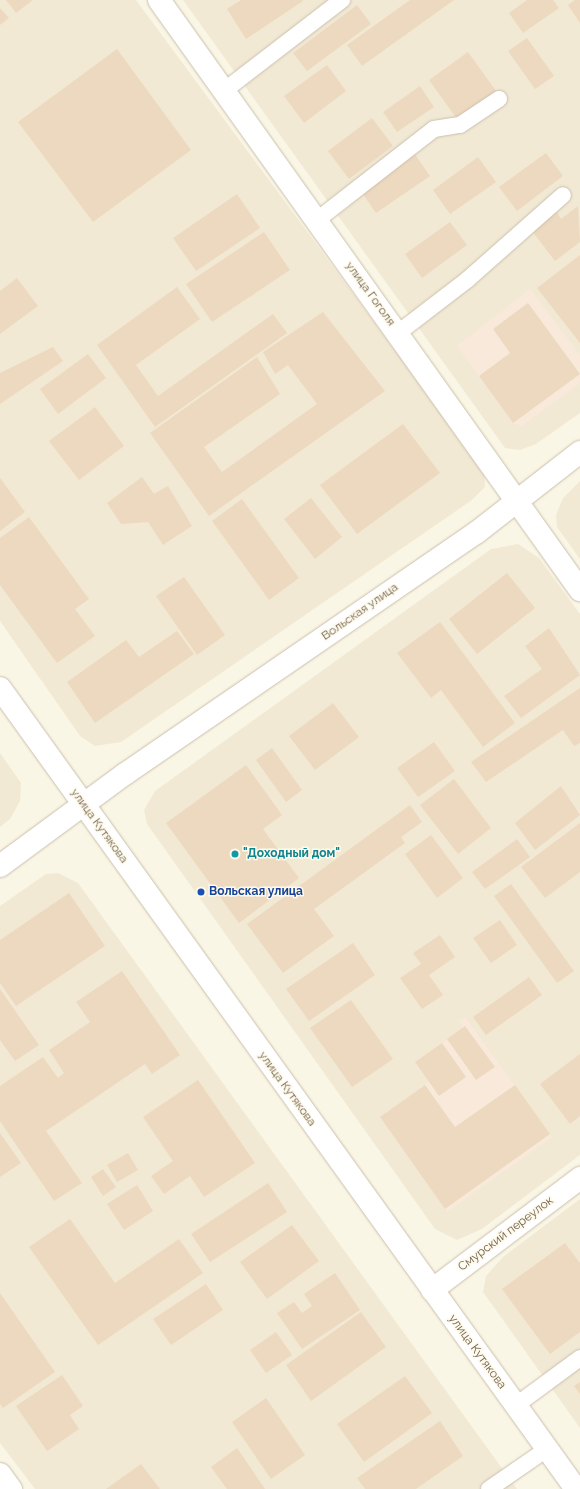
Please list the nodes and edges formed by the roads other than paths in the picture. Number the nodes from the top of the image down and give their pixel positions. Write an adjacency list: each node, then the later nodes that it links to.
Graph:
1 (159, 0): 3 (street, улица Гоголя)
2 (342, 0): 3 (lane)
3 (225, 90): 6 (street, улица Гоголя)
4 (499, 99): 6 (lane)
5 (563, 195): 7 (lane)
6 (317, 220): 7 (street, улица Гоголя)
7 (398, 334): 9 (street, улица Гоголя)
8 (580, 452): 9 (street, Вольская улица)
9 (517, 499): 10 (street, улица Гоголя); 12 (street, Вольская улица)
10 (580, 590)
11 (0, 688): 12 (street, улица Кутякова)
12 (84, 804): 13 (street, Вольская улица); 15 (street, улица Кутякова)
13 (0, 866)
14 (580, 1178): 15 (street, Смурский переулок)
15 (432, 1290): 17 (street, улица Кутякова)
16 (580, 1358): 17 (lane)
17 (516, 1406): 18 (street, улица Кутякова)
18 (547, 1449): 21 (lane); 22 (street, улица Кутякова)
19 (0, 1474): 20 (street)
20 (11, 1489)
21 (489, 1489)
22 (576, 1489)

